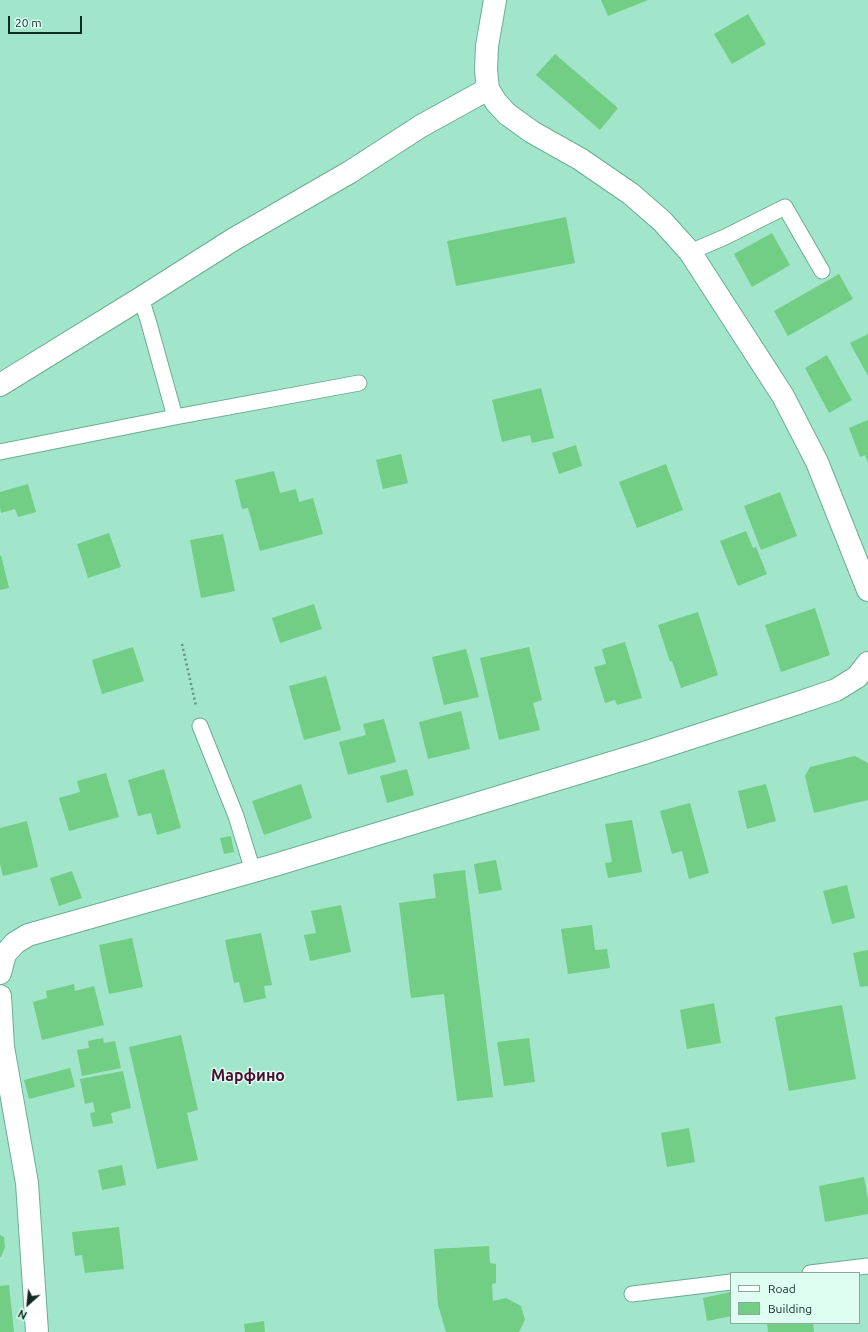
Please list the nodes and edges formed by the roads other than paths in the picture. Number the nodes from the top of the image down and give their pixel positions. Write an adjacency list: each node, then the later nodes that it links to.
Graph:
1 (496, 0): 2 (street)
2 (488, 89): 3 (street); 5 (street)
3 (690, 252): 4 (lane); 10 (street)
4 (822, 271)
5 (141, 298): 7 (street); 8 (lane)
6 (359, 383): 8 (lane)
7 (0, 385)
8 (175, 417): 9 (lane)
9 (0, 452)
10 (868, 590)
11 (868, 663): 13 (street)
12 (200, 726): 13 (lane)
13 (253, 871): 14 (street)
14 (2, 960)
15 (0, 996): 20 (street)
16 (868, 1266): 17 (lane)
17 (818, 1272)
18 (730, 1282): 19 (lane)
19 (632, 1294)
20 (37, 1332)

